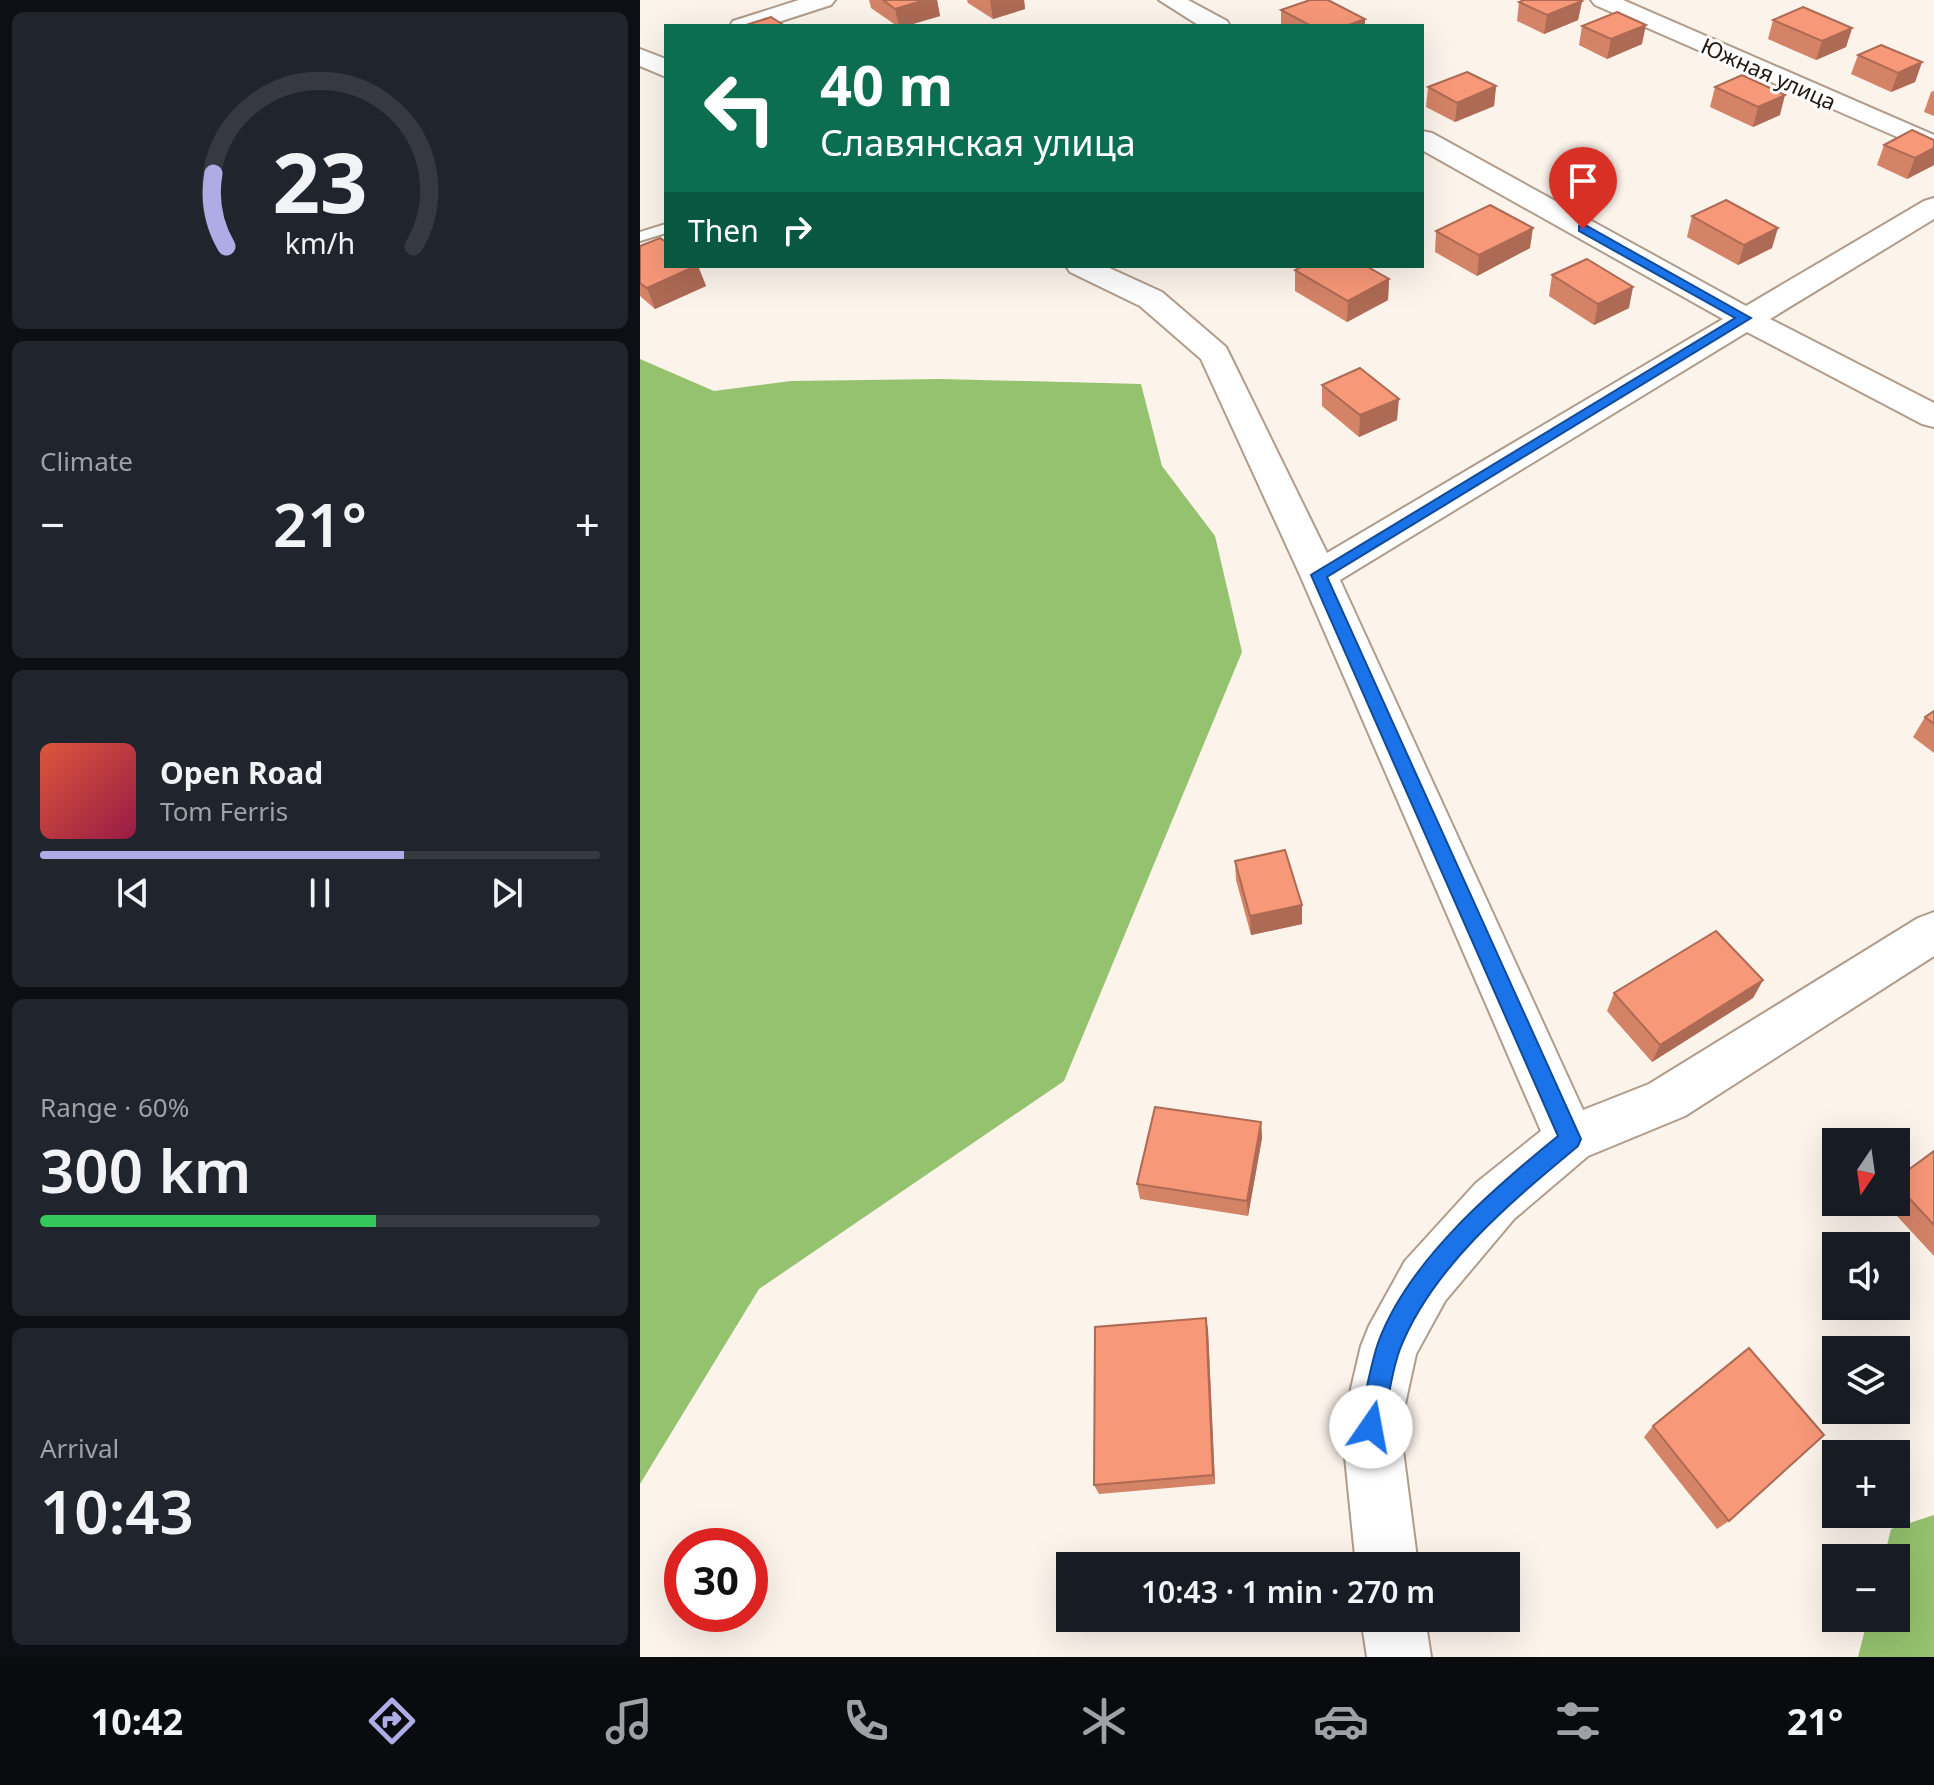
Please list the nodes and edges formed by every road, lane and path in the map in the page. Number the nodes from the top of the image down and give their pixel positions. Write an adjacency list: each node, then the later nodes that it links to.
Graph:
1 (823, 0): 4 (street)
2 (1171, 0): 5 (street)
3 (1603, 0): 7 (street, Южная улица)
4 (748, 24)
5 (1214, 24)
6 (1424, 140): 12 (street)
7 (1934, 145)
8 (1934, 207): 12 (street)
9 (664, 229): 10 (lane)
10 (640, 237)
11 (1085, 268): 14 (street)
12 (1744, 318): 13 (street); 14 (street)
13 (1934, 417)
14 (1319, 575): 16 (street)
15 (1934, 932): 16 (street)
16 (1570, 1139): 17 (street)
17 (1385, 1552)
18 (1395, 1632): 19 (street)
19 (1399, 1657)

